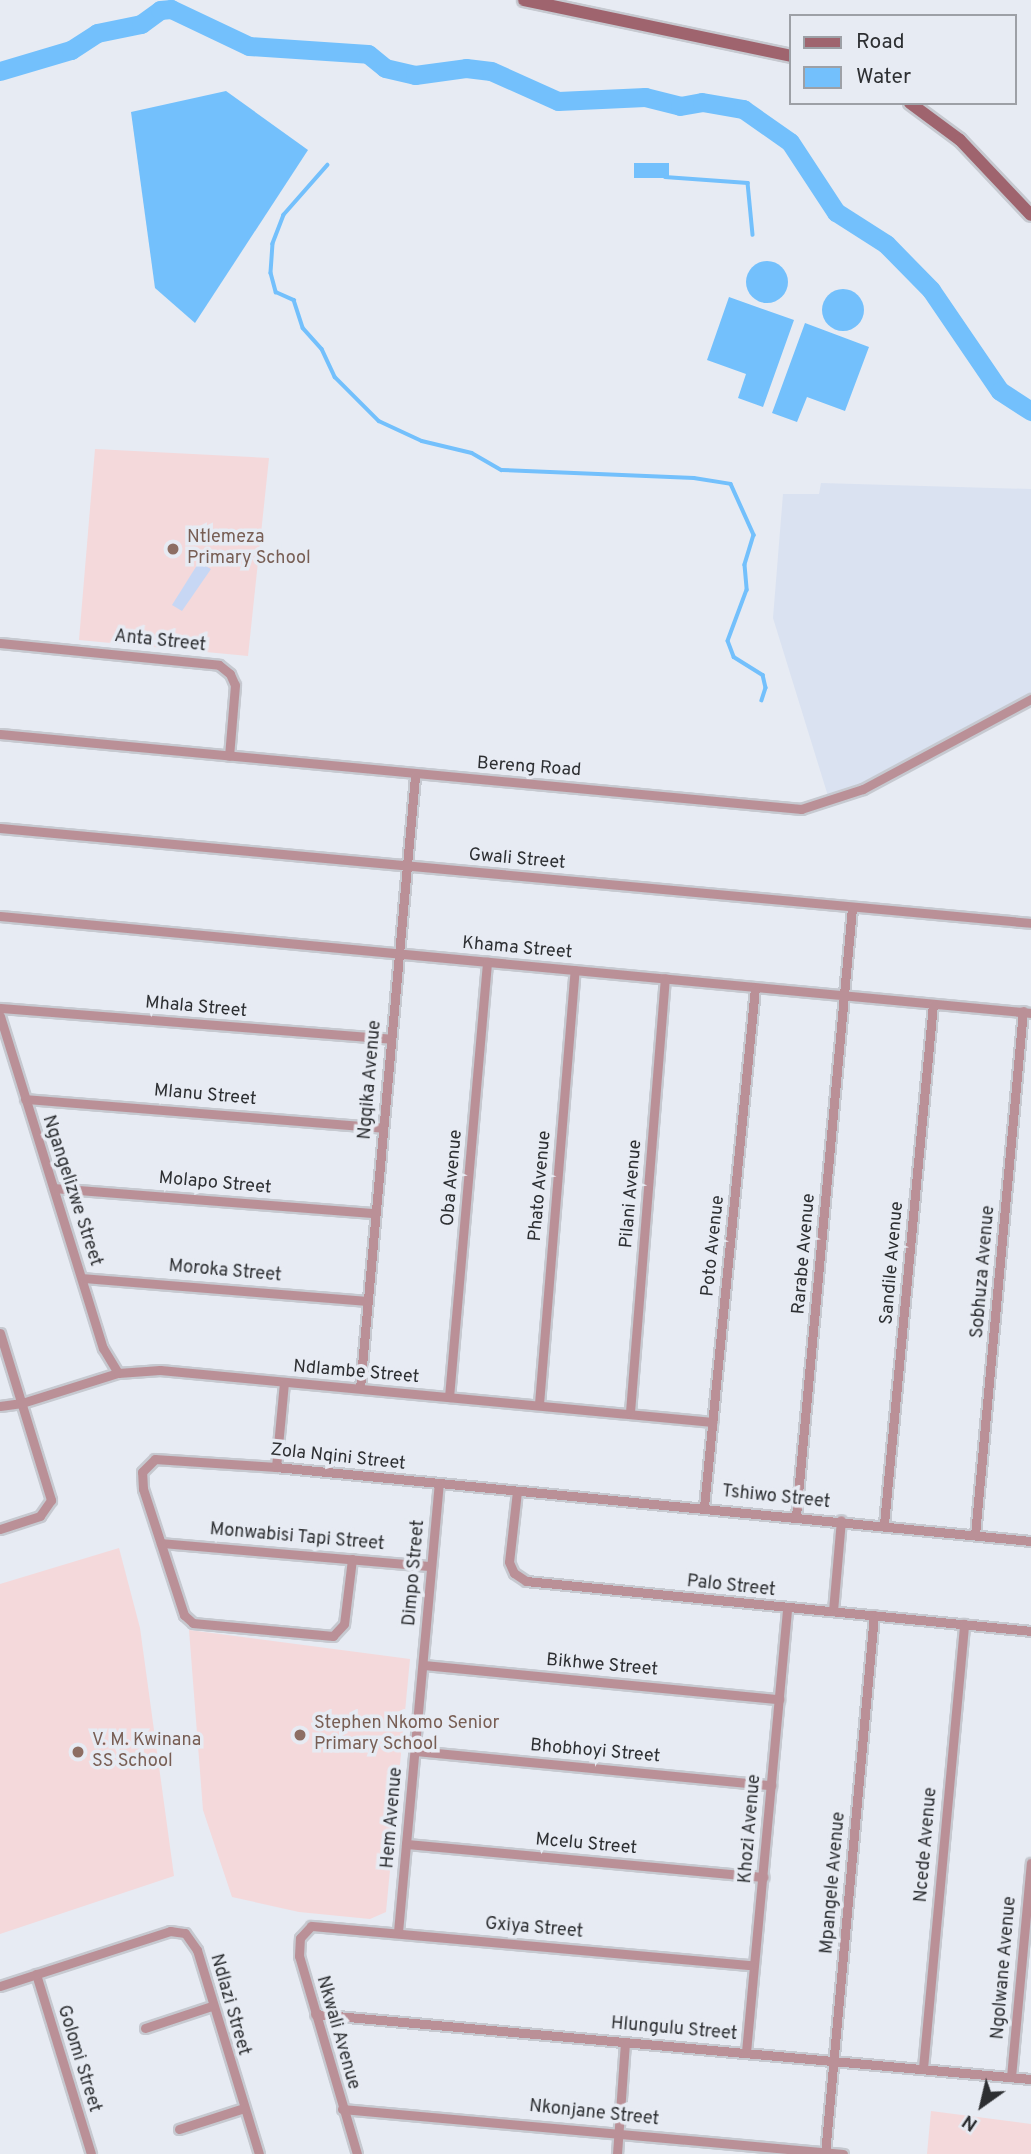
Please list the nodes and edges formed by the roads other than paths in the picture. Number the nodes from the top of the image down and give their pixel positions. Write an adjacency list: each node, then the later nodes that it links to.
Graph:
1 (524, 0): 2 (street)
2 (790, 56)
3 (913, 105): 4 (street)
4 (1030, 209)
5 (0, 643): 8 (street, Anta Street)
6 (1031, 699): 9 (street, Bereng Road)
7 (0, 734): 8 (street, Bereng Road)
8 (229, 756): 9 (street, Bereng Road)
9 (415, 776): 11 (street, Ngqika Avenue)
10 (0, 828): 11 (street, Gwali Street)
11 (407, 866): 12 (street, Gwali Street); 15 (street, Ngqika Avenue)
12 (852, 908): 14 (street, Gwali Street); 20 (street, Rarabe Avenue)
13 (0, 916): 15 (street, Khama Street)
14 (1031, 923)
15 (399, 953): 16 (street, Khama Street); 25 (street, Ngqika Avenue)
16 (487, 962): 17 (street, Khama Street); 36 (street, Oba Avenue)
17 (575, 970): 18 (street, Khama Street); 38 (street, Phato Avenue)
18 (666, 978): 19 (street, Khama Street); 40 (street, Pilani Avenue)
19 (755, 988): 20 (street, Khama Street); 41 (street, Poto Avenue)
20 (846, 995): 21 (street, Khama Street); 46 (street, Rarabe Avenue)
21 (933, 1004): 23 (street, Khama Street); 48 (street, Sandile Avenue)
22 (0, 1008): 25 (street, Mhala Street)
23 (1027, 1012): 50 (street, Sobhuza Avenue)
24 (0, 1016): 26 (street, Ngangelizwe Street)
25 (390, 1039): 27 (street, Ngqika Avenue)
26 (25, 1099): 27 (street, Mlanu Street); 28 (street, Ngangelizwe Street)
27 (382, 1128): 29 (street, Ngqika Avenue)
28 (54, 1188): 29 (street, Molapo Street); 30 (street, Ngangelizwe Street)
29 (374, 1213): 31 (street, Ngqika Avenue)
30 (82, 1278): 31 (street, Moroka Street); 33 (street, Ngangelizwe Street)
31 (366, 1301): 35 (street, Ngqika Avenue)
32 (0, 1332): 37 (street)
33 (118, 1373): 34 (street, Ndlambe Street); 37 (street, Ndlambe Street)
34 (284, 1382): 35 (street, Ndlambe Street); 42 (street)
35 (360, 1388): 36 (street, Ndlambe Street)
36 (449, 1397): 38 (street, Ndlambe Street)
37 (22, 1403): 39 (street, Ndlambe Street); 49 (street)
38 (539, 1404): 40 (street, Ndlambe Street)
39 (0, 1406)
40 (630, 1412): 41 (street, Ndlambe Street)
41 (713, 1422): 45 (street, Poto Avenue)
42 (276, 1467): 43 (street, Zola Nqini Street); 52 (street, Zola Nqini Street)
43 (439, 1484): 44 (street, Zola Nqini Street); 54 (street, Dimpo Street)
44 (517, 1491): 45 (street, Tshiwo Street); 55 (street, Palo Street)
45 (704, 1507): 46 (street, Tshiwo Street)
46 (796, 1516): 47 (street, Tshiwo Street)
47 (841, 1520): 48 (street, Tshiwo Street); 56 (street)
48 (884, 1524): 50 (street, Tshiwo Street)
49 (0, 1529)
50 (975, 1535): 51 (street, Tshiwo Street)
51 (1031, 1541)
52 (162, 1543): 53 (street, Monwabisi Tapi Street); 53 (street)
53 (352, 1559): 54 (street, Monwabisi Tapi Street)
54 (430, 1566): 60 (street, Dimpo Street)
55 (787, 1608): 56 (street, Palo Street); 61 (street, Khozi Avenue)
56 (833, 1611): 57 (street, Palo Street)
57 (874, 1615): 58 (street, Palo Street); 77 (street, Mpangele Avenue)
58 (964, 1624): 59 (street, Palo Street); 78 (street, Ncede Avenue)
59 (1031, 1631)
60 (423, 1665): 61 (street, Bikhwe Street); 62 (street, Hem Avenue)
61 (779, 1699): 63 (street, Khozi Avenue)
62 (415, 1751): 63 (street, Bhobhoyi Street); 64 (street, Hem Avenue)
63 (771, 1784): 66 (street, Khozi Avenue)
64 (406, 1844): 66 (street, Mcelu Street); 68 (street, Hem Avenue)
65 (1031, 1863): 79 (street, Ngolwane Avenue)
66 (763, 1877): 69 (street, Khozi Avenue)
67 (313, 1925): 68 (street, Gxiya Street); 73 (street, Nkwali Avenue)
68 (398, 1932): 69 (street, Gxiya Street)
69 (752, 1965): 76 (street, Khozi Avenue)
70 (36, 1974): 71 (street, Ndlazi Street); 72 (street, Ndlazi Street); 86 (street, Golomi Street)
71 (0, 1986)
72 (212, 2006): 74 (street); 81 (street, Ndlazi Street)
73 (315, 2014): 75 (street, Hlungulu Street); 82 (street, Nkwali Avenue)
74 (145, 2028)
75 (625, 2042): 76 (street, Hlungulu Street); 84 (street)
76 (746, 2052): 77 (street, Hlungulu Street)
77 (834, 2060): 78 (street, Hlungulu Street); 85 (street, Mpangele Avenue)
78 (923, 2068): 79 (street, Hlungulu Street)
79 (1011, 2077): 80 (street, Hlungulu Street)
80 (1031, 2079)
81 (244, 2108): 83 (street); 87 (street, Ndlazi Street)
82 (342, 2109): 84 (street, Nkonjane Street); 88 (street, Nkwali Avenue)
83 (179, 2129)
84 (620, 2133): 85 (street, Nkonjane Street); 89 (street)
85 (825, 2153): 90 (street, Nkonjane Street)
86 (91, 2154)
87 (259, 2154)
88 (356, 2154)
89 (617, 2154)
90 (843, 2154)

